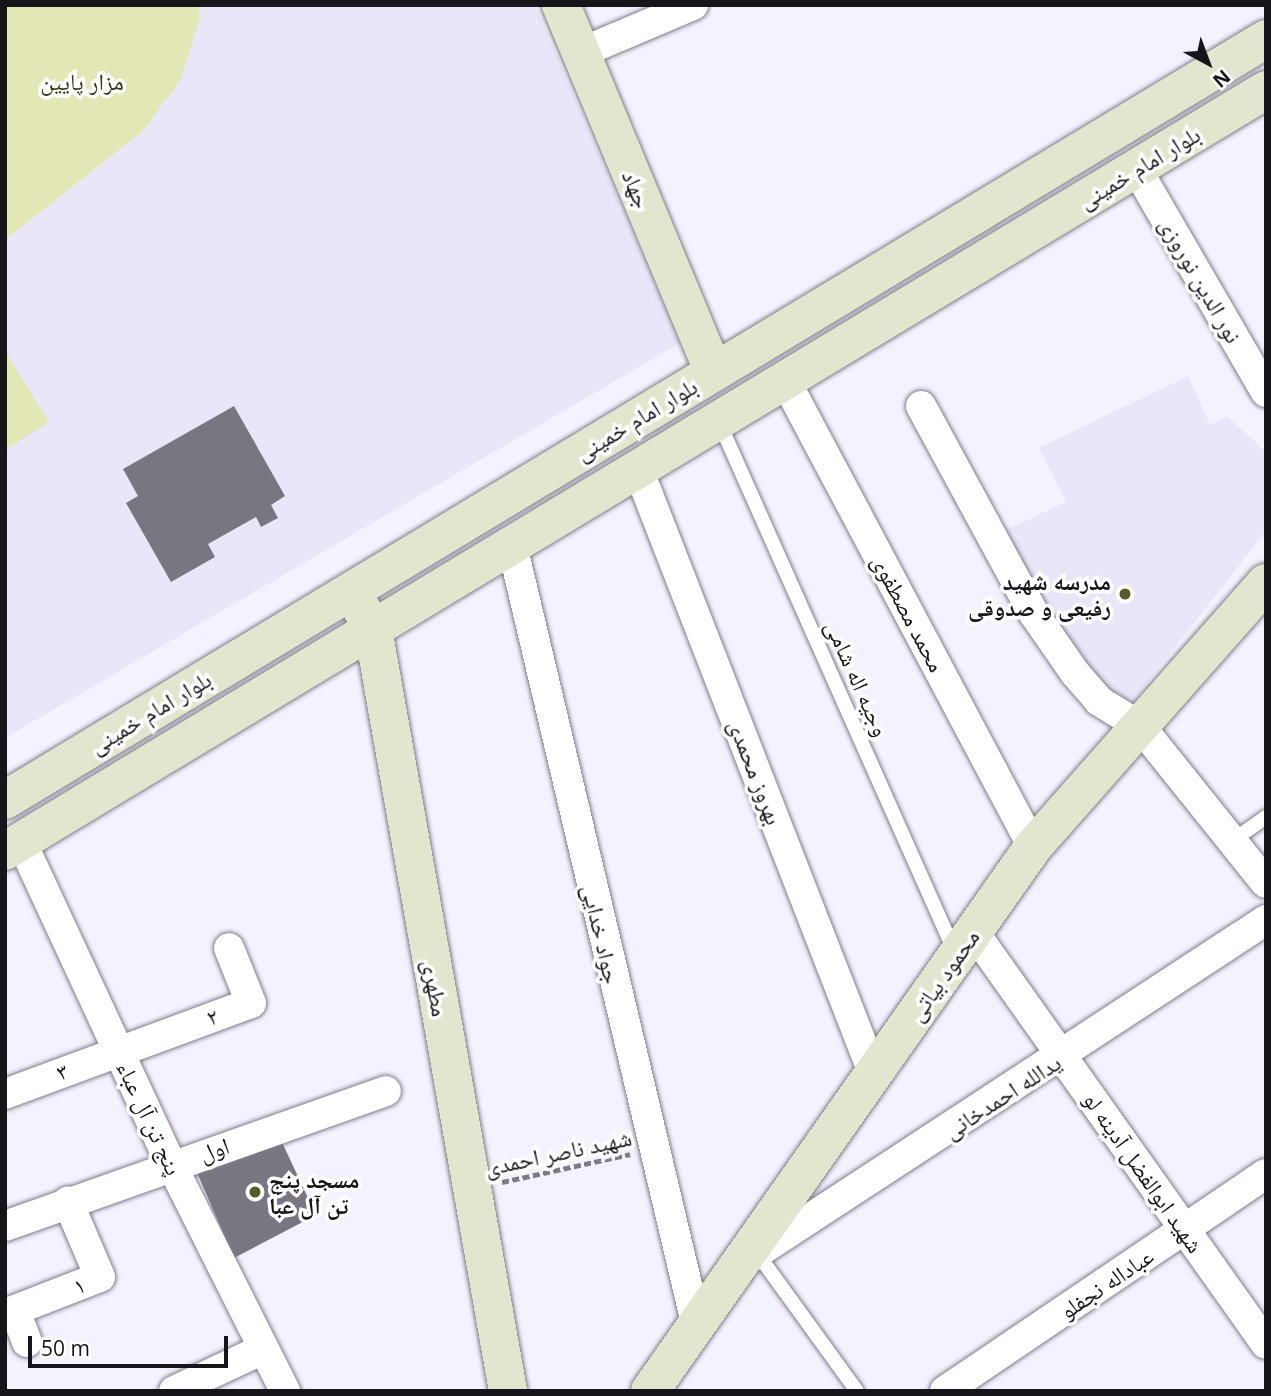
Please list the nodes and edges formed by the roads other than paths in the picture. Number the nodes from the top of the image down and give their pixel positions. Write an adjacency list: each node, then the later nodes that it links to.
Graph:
1 (561, 5): 4 (main road, جهاد)
2 (693, 5): 4 (street)
3 (1266, 39): 7 (main road, بلوار امام خمینی)
4 (580, 53): 7 (main road, جهاد)
5 (1266, 90): 6 (main road, بلوار امام خمینی)
6 (1136, 168): 8 (main road, بلوار امام خمینی); 9 (street, نور الدین نوروزی)
7 (714, 372): 15 (main road, بلوار امام خمینی)
8 (785, 380): 11 (main road, بلوار امام خمینی); 22 (street, محمد مصطفوی)
9 (1266, 392)
10 (921, 406): 17 (street)
11 (718, 421): 12 (main road, بلوار امام خمینی); 25 (lane, وجیه اله شامی)
12 (638, 469): 13 (main road, بلوار امام خمینی); 29 (street, بهروز محمدی)
13 (512, 545): 16 (main road, بلوار امام خمینی); 38 (street, جواد خدایی)
14 (1266, 583): 17 (main road, محمود بیاتی)
15 (351, 591): 16 (main road, مطهری); 18 (main road, بلوار امام خمینی)
16 (373, 629): 21 (main road, بلوار امام خمینی); 44 (main road, مطهری)
17 (1140, 726): 20 (street); 22 (main road, محمود بیاتی)
18 (5, 800)
19 (1266, 817): 20 (lane)
20 (1232, 841): 23 (street)
21 (13, 846): 27 (street, پنج تن آل عباء)
22 (1033, 847): 25 (main road, محمود بیاتی)
23 (1266, 883)
24 (1266, 920): 28 (street, یدالله احمدخانی)
25 (965, 943): 28 (street, شهید ابوالفضل آدینه لو); 29 (main road, محمود بیاتی)
26 (229, 948): 27 (street, ۲)
27 (118, 1048): 31 (street, ۳); 32 (street, پنج تن آل عباء)
28 (1062, 1057): 36 (street, شهید ابوالفضل آدینه لو); 37 (street, یدالله احمدخانی)
29 (874, 1075): 37 (main road, محمود بیاتی)
30 (386, 1091): 32 (street, اول)
31 (5, 1094)
32 (171, 1164): 34 (street, اول); 41 (street, پنج تن آل عباء)
33 (1266, 1174): 36 (street, عباداله نجفلو)
34 (68, 1202): 35 (street, اول); 39 (street, ۱)
35 (5, 1226)
36 (1185, 1230): 40 (street, شهید ابوالفضل آدینه لو); 47 (street, عباداله نجفلو)
37 (746, 1260): 38 (main road, محمود بیاتی); 46 (lane)
38 (696, 1323): 45 (main road, محمود بیاتی)
39 (27, 1342)
40 (1266, 1344)
41 (261, 1350): 42 (street); 43 (street, پنج تن آل عباء)
42 (174, 1391)
43 (285, 1391)
44 (508, 1391)
45 (650, 1391)
46 (856, 1391)
47 (945, 1391)

